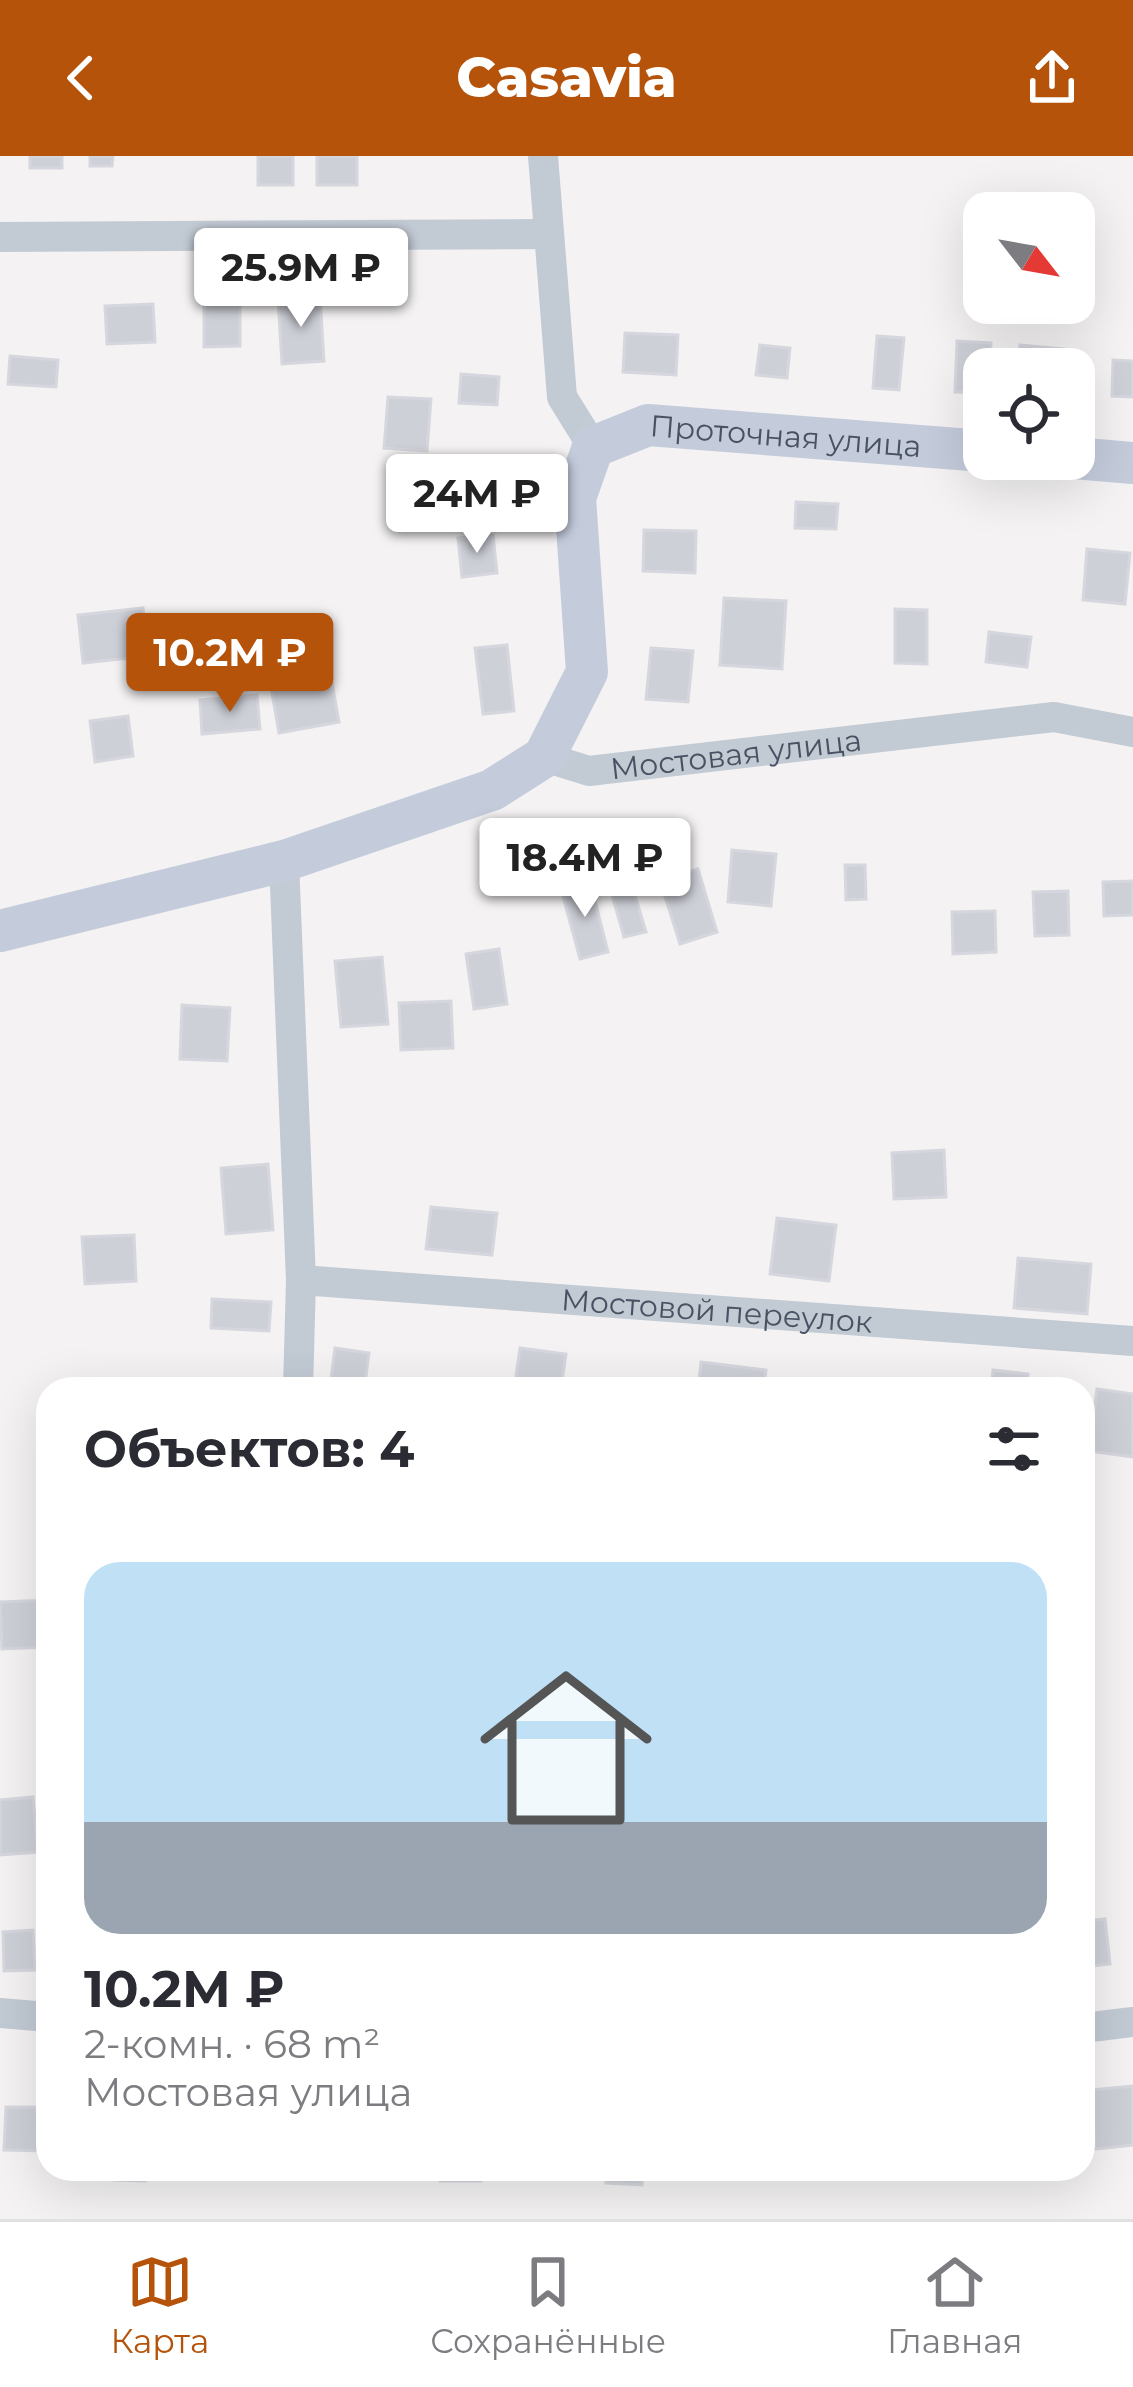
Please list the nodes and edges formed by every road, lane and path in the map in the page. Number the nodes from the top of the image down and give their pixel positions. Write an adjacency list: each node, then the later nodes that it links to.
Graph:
1 (543, 156): 2 (street)
2 (548, 234): 3 (street); 4 (street)
3 (0, 237)
4 (593, 447): 5 (street, Проточная улица); 9 (street)
5 (963, 449)
6 (1095, 460): 7 (street)
7 (1133, 463)
8 (1133, 732): 9 (street, Мостовая улица)
9 (544, 758): 10 (street)
10 (284, 861): 11 (street); 12 (street)
11 (0, 932)
12 (301, 1280): 13 (street, Мостовой переулок); 14 (street)
13 (1133, 1341)
14 (298, 1377)
15 (0, 2013): 16 (street)
16 (36, 2016)
17 (1133, 2022): 18 (street)
18 (1095, 2027)

